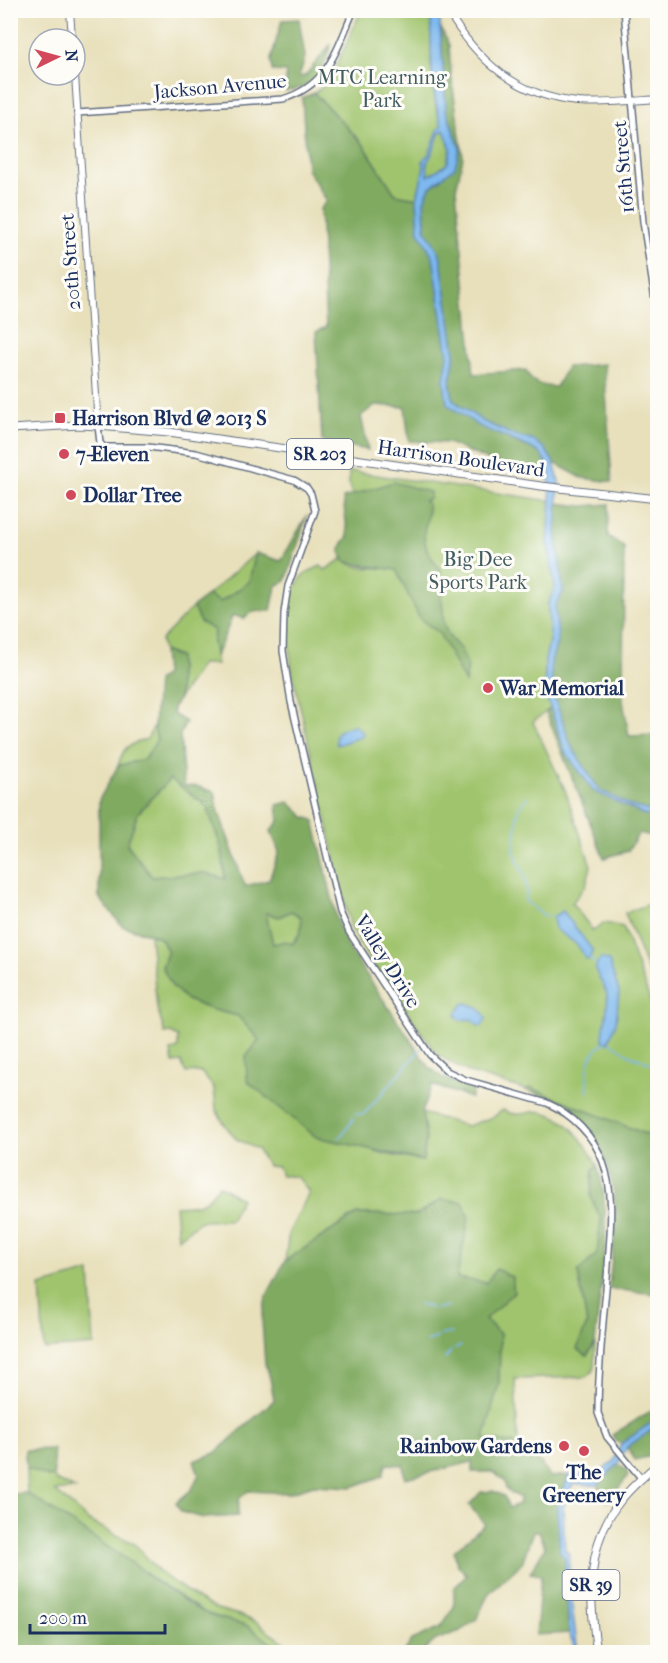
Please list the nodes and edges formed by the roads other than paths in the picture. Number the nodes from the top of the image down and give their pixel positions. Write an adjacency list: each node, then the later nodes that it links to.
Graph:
1 (70, 10): 5 (main road)
2 (354, 10): 9 (street, Jackson Avenue)
3 (624, 10): 8 (street, 16th Street)
4 (448, 12): 8 (main road)
5 (71, 27)
6 (76, 87): 9 (main road, 20th Street)
7 (657, 99): 8 (main road)
8 (632, 101): 10 (street, 16th Street)
9 (77, 113): 11 (main road, 20th Street)
10 (657, 320)
11 (98, 426): 12 (main road, Harrison Boulevard / SR 203); 13 (street, 20th Street); 14 (main road, Harrison Boulevard / SR 203)
12 (10, 429)
13 (101, 446): 16 (street, Valley Drive)
14 (657, 499)
15 (657, 1464): 16 (main road, SR 39)
16 (641, 1478): 17 (main road, SR 39)
17 (597, 1653)

